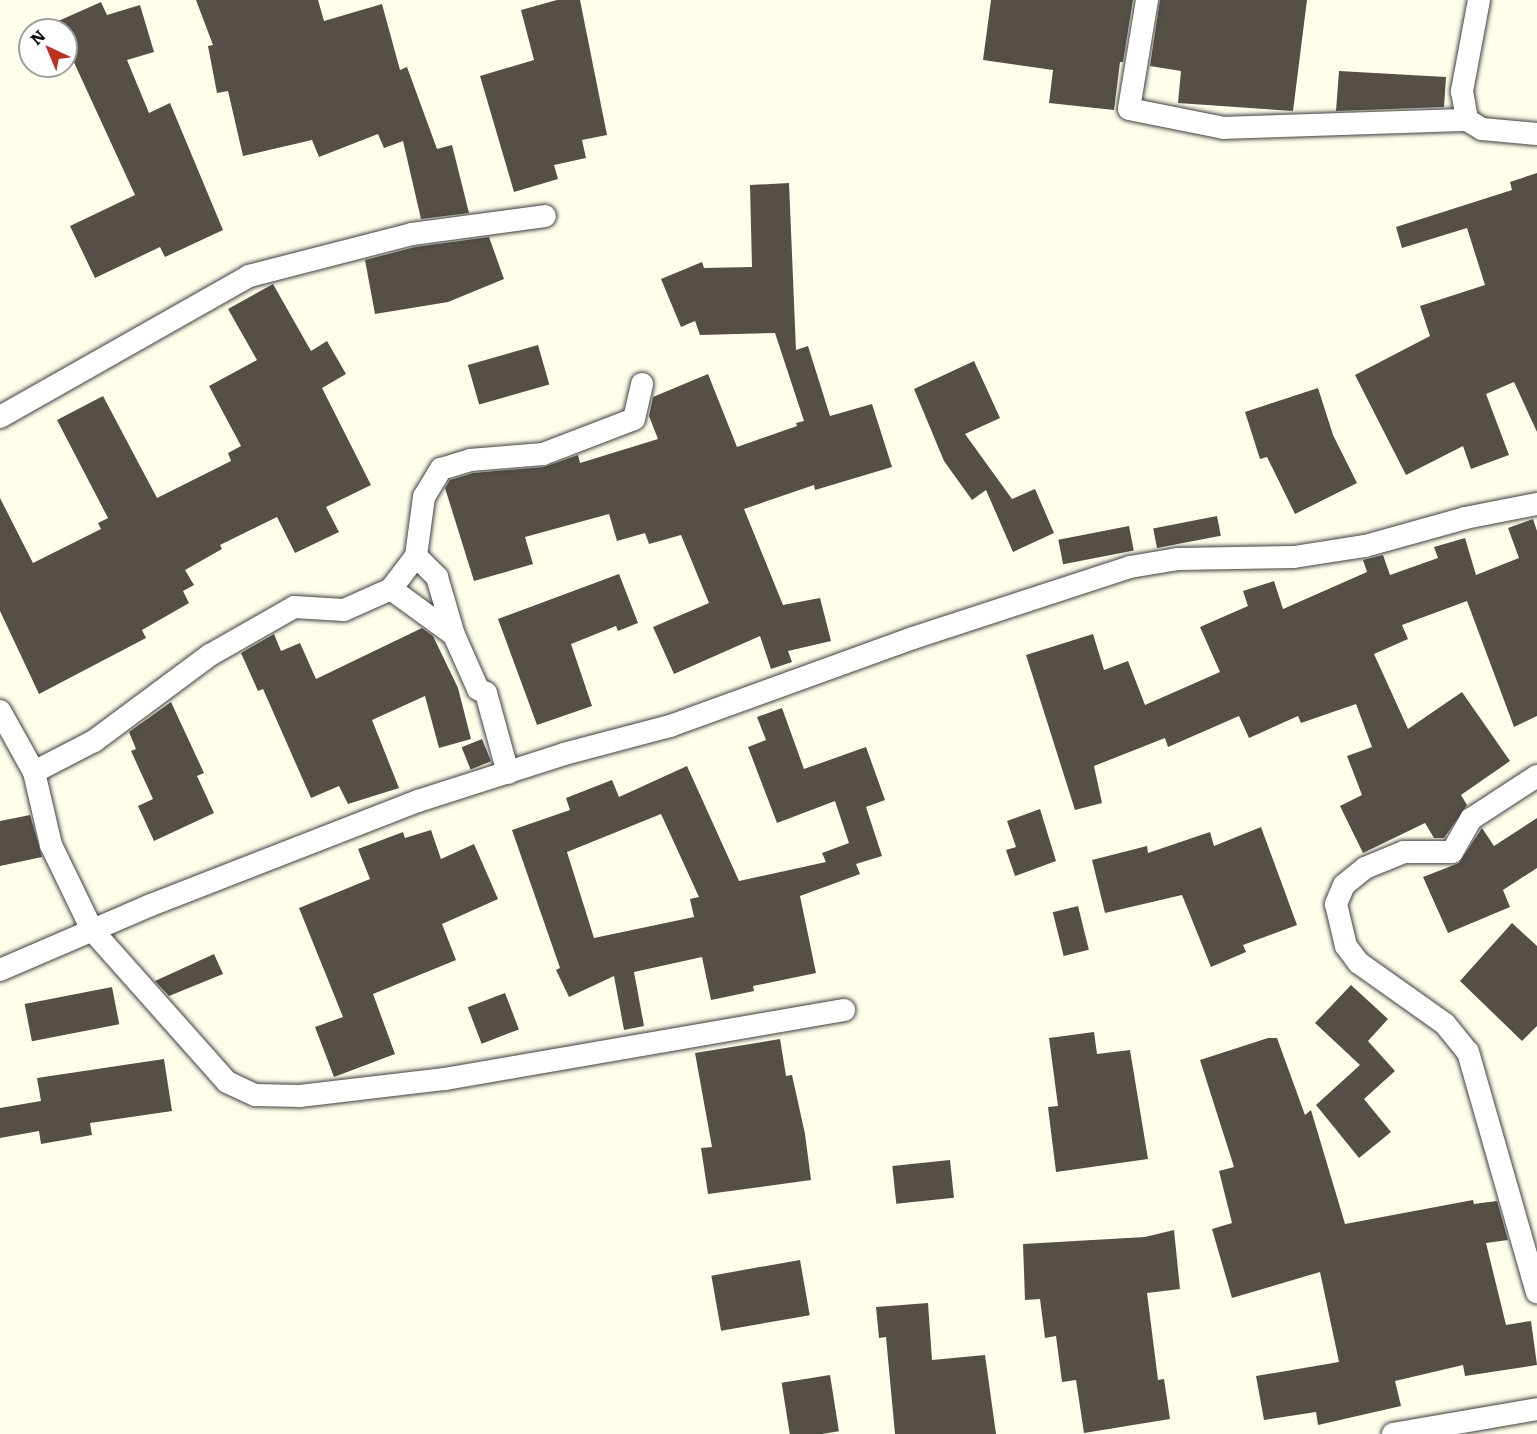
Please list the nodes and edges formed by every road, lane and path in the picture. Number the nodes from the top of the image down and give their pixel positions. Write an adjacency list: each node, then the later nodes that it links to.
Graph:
1 (1147, 0): 3 (street)
2 (1479, 0): 3 (street)
3 (1467, 120): 4 (street)
4 (1537, 134)
5 (545, 216): 7 (street)
6 (642, 384): 9 (street)
7 (0, 417)
8 (1537, 504): 14 (street)
9 (416, 556): 10 (street); 11 (street)
10 (392, 589): 11 (street); 13 (street)
11 (454, 635): 14 (street)
12 (0, 711): 13 (street)
13 (34, 772): 16 (street)
14 (508, 772): 16 (street)
15 (1537, 776): 19 (street)
16 (92, 930): 17 (street); 18 (street)
17 (0, 970)
18 (844, 1010)
19 (1537, 1292)
20 (1537, 1408): 21 (street)
21 (1393, 1434)

